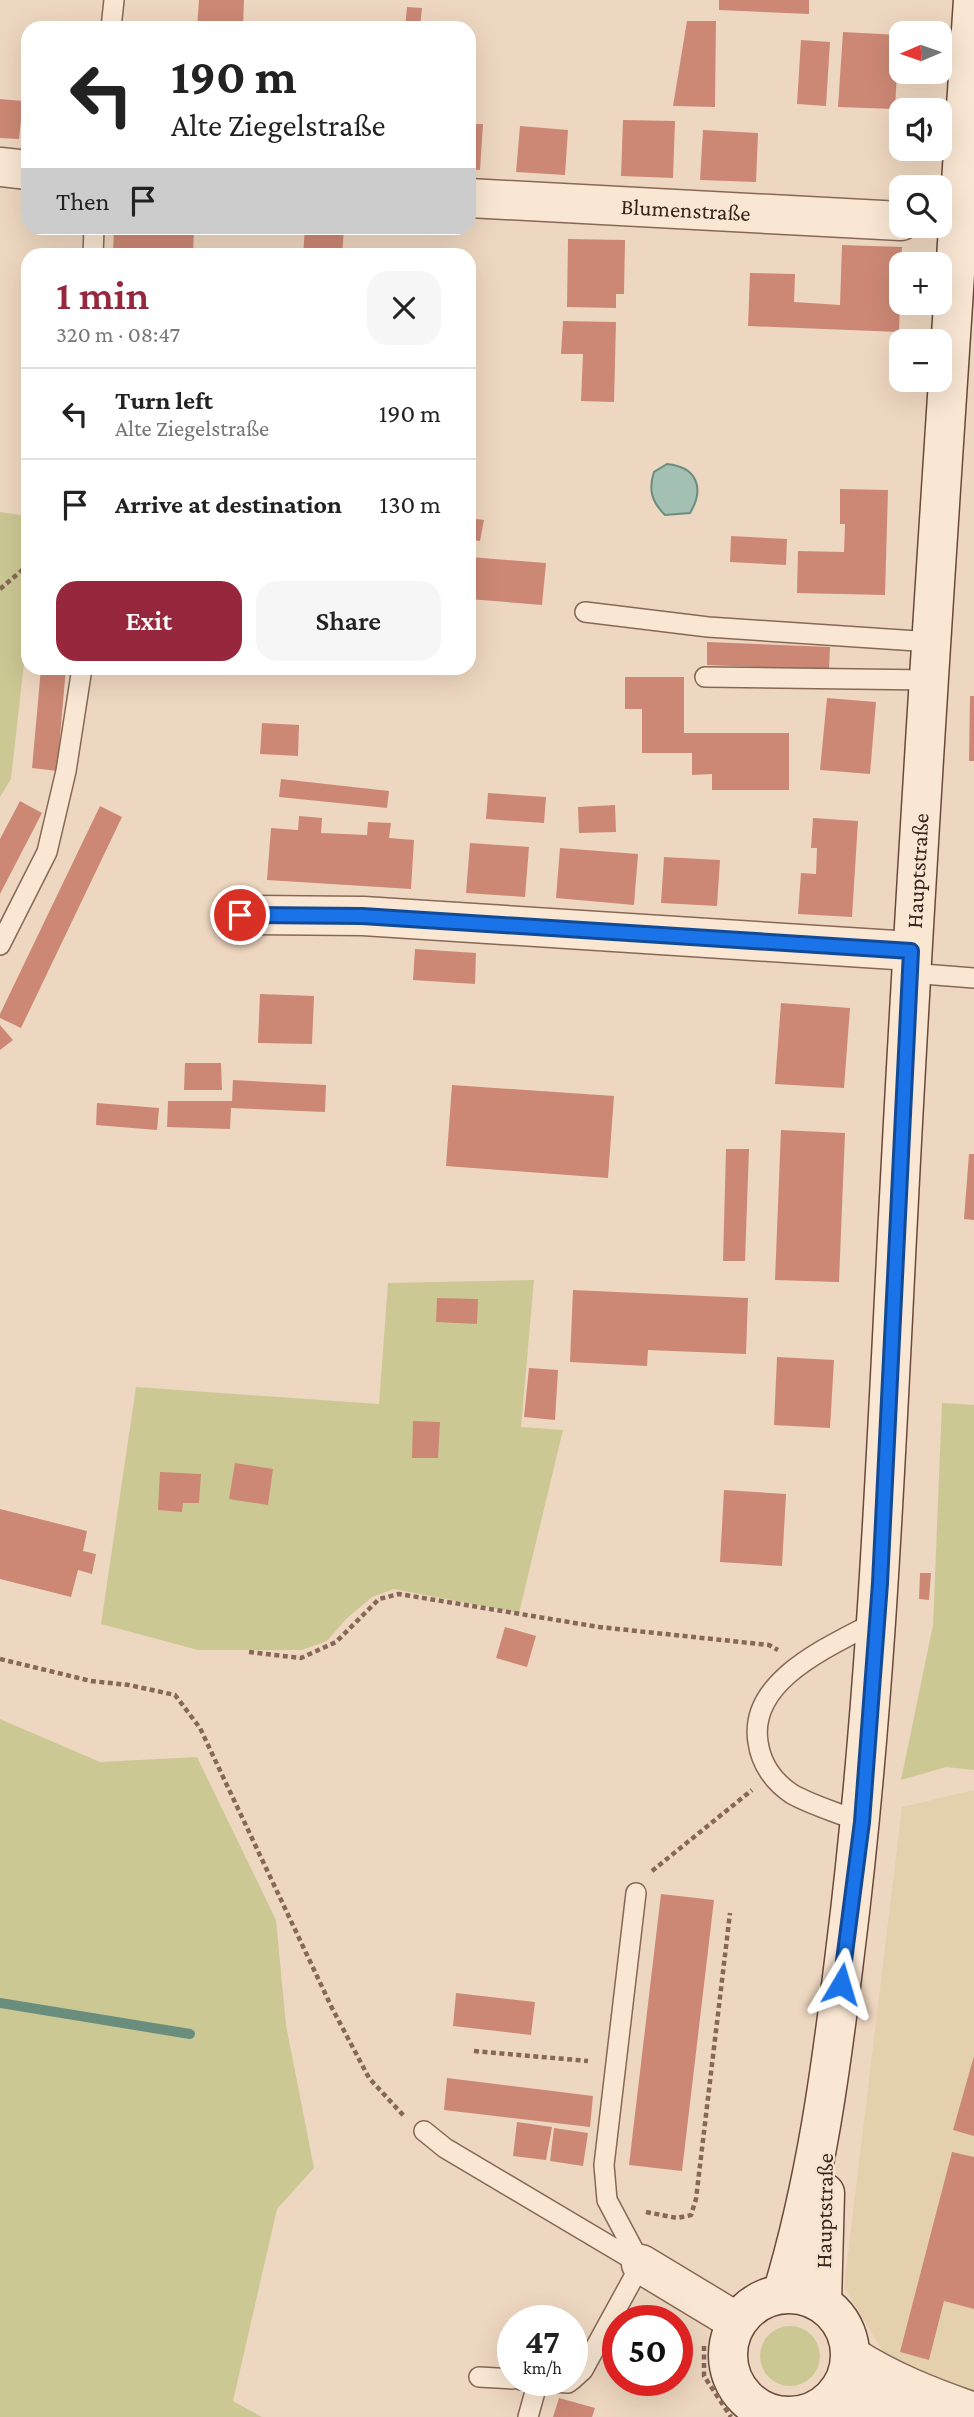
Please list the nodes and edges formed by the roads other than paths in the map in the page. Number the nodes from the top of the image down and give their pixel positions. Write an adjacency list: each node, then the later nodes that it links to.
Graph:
1 (114, 0): 3 (lane)
2 (974, 0): 6 (main road, Hauptstraße)
3 (112, 21)
4 (0, 167): 5 (main road)
5 (21, 169)
6 (952, 196)
7 (476, 198): 8 (main road, Blumenstraße)
8 (889, 220)
9 (948, 238): 11 (main road, Hauptstraße)
10 (584, 612): 11 (lane)
11 (932, 642): 14 (main road, Hauptstraße)
12 (81, 675): 16 (lane)
13 (705, 677): 14 (lane)
14 (929, 680): 17 (main road, Hauptstraße)
15 (240, 915): 17 (main road)
16 (0, 945)
17 (911, 962): 18 (lane); 19 (main road, Hauptstraße)
18 (974, 978)
19 (877, 1621): 20 (main road, Hauptstraße); 20 (lane)
20 (862, 1822): 22 (main road, Hauptstraße)
21 (636, 1893): 24 (lane)
22 (824, 2120): 25 (main road, Hauptstraße); 26 (main road, Hauptstraße)
23 (424, 2131): 24 (lane)
24 (641, 2264): 27 (main road); 29 (lane)
25 (782, 2294): 26 (main road); 27 (main road)
26 (822, 2302): 28 (main road)
27 (721, 2330): 35 (main road)
28 (851, 2356): 33 (main road); 34 (main road)
29 (588, 2361)
30 (479, 2377): 31 (lane)
31 (497, 2378)
32 (529, 2396): 36 (lane)
33 (812, 2410): 35 (main road); 37 (main road)
34 (974, 2412)
35 (748, 2414)
36 (528, 2417)
37 (937, 2417)

